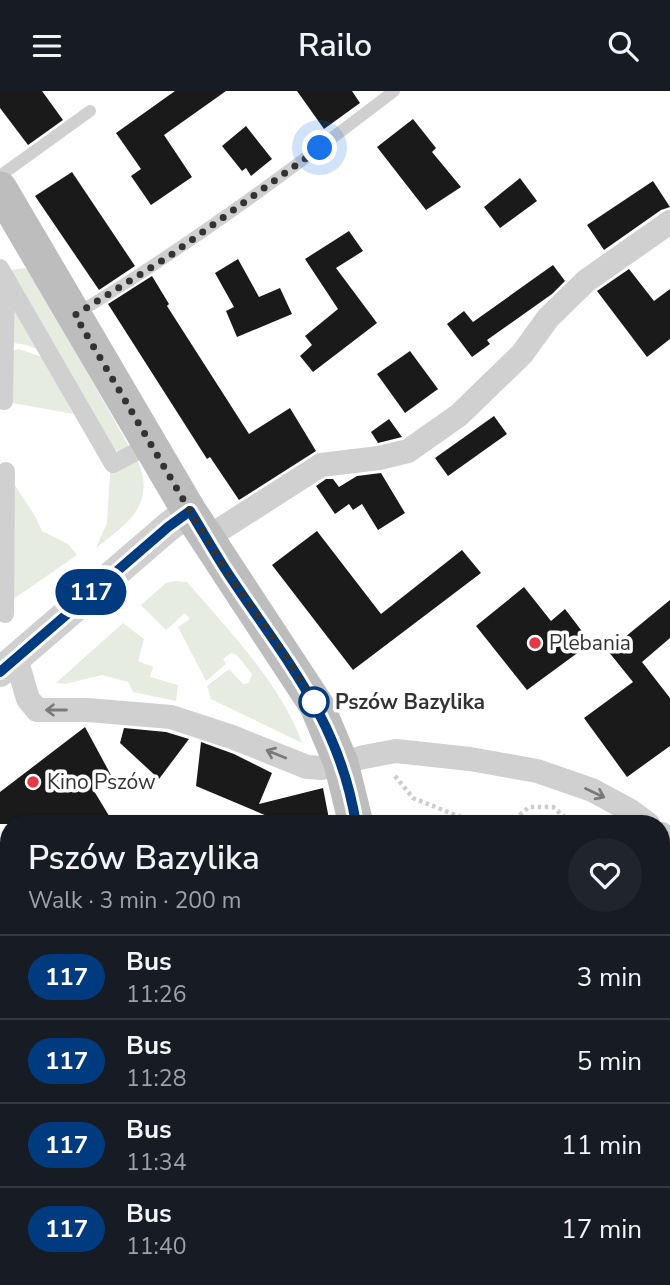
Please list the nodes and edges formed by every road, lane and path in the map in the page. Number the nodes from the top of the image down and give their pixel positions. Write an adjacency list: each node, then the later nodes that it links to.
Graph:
1 (394, 91): 7 (lane)
2 (90, 111): 3 (lane)
3 (0, 176)
4 (0, 189): 7 (main road)
5 (670, 222): 11 (street)
6 (3, 273): 8 (street); 9 (street)
7 (75, 315): 11 (main road)
8 (4, 401)
9 (134, 453)
10 (6, 471): 12 (street)
11 (198, 524): 13 (street); 14 (main road)
12 (5, 614)
13 (8, 665): 14 (street, one-way to 13)
14 (341, 763): 16 (main road); 20 (street, one-way to 20)
15 (395, 775): 17 (path)
16 (354, 815)
17 (456, 815)
18 (520, 815): 19 (path)
19 (562, 815)
20 (636, 815)

